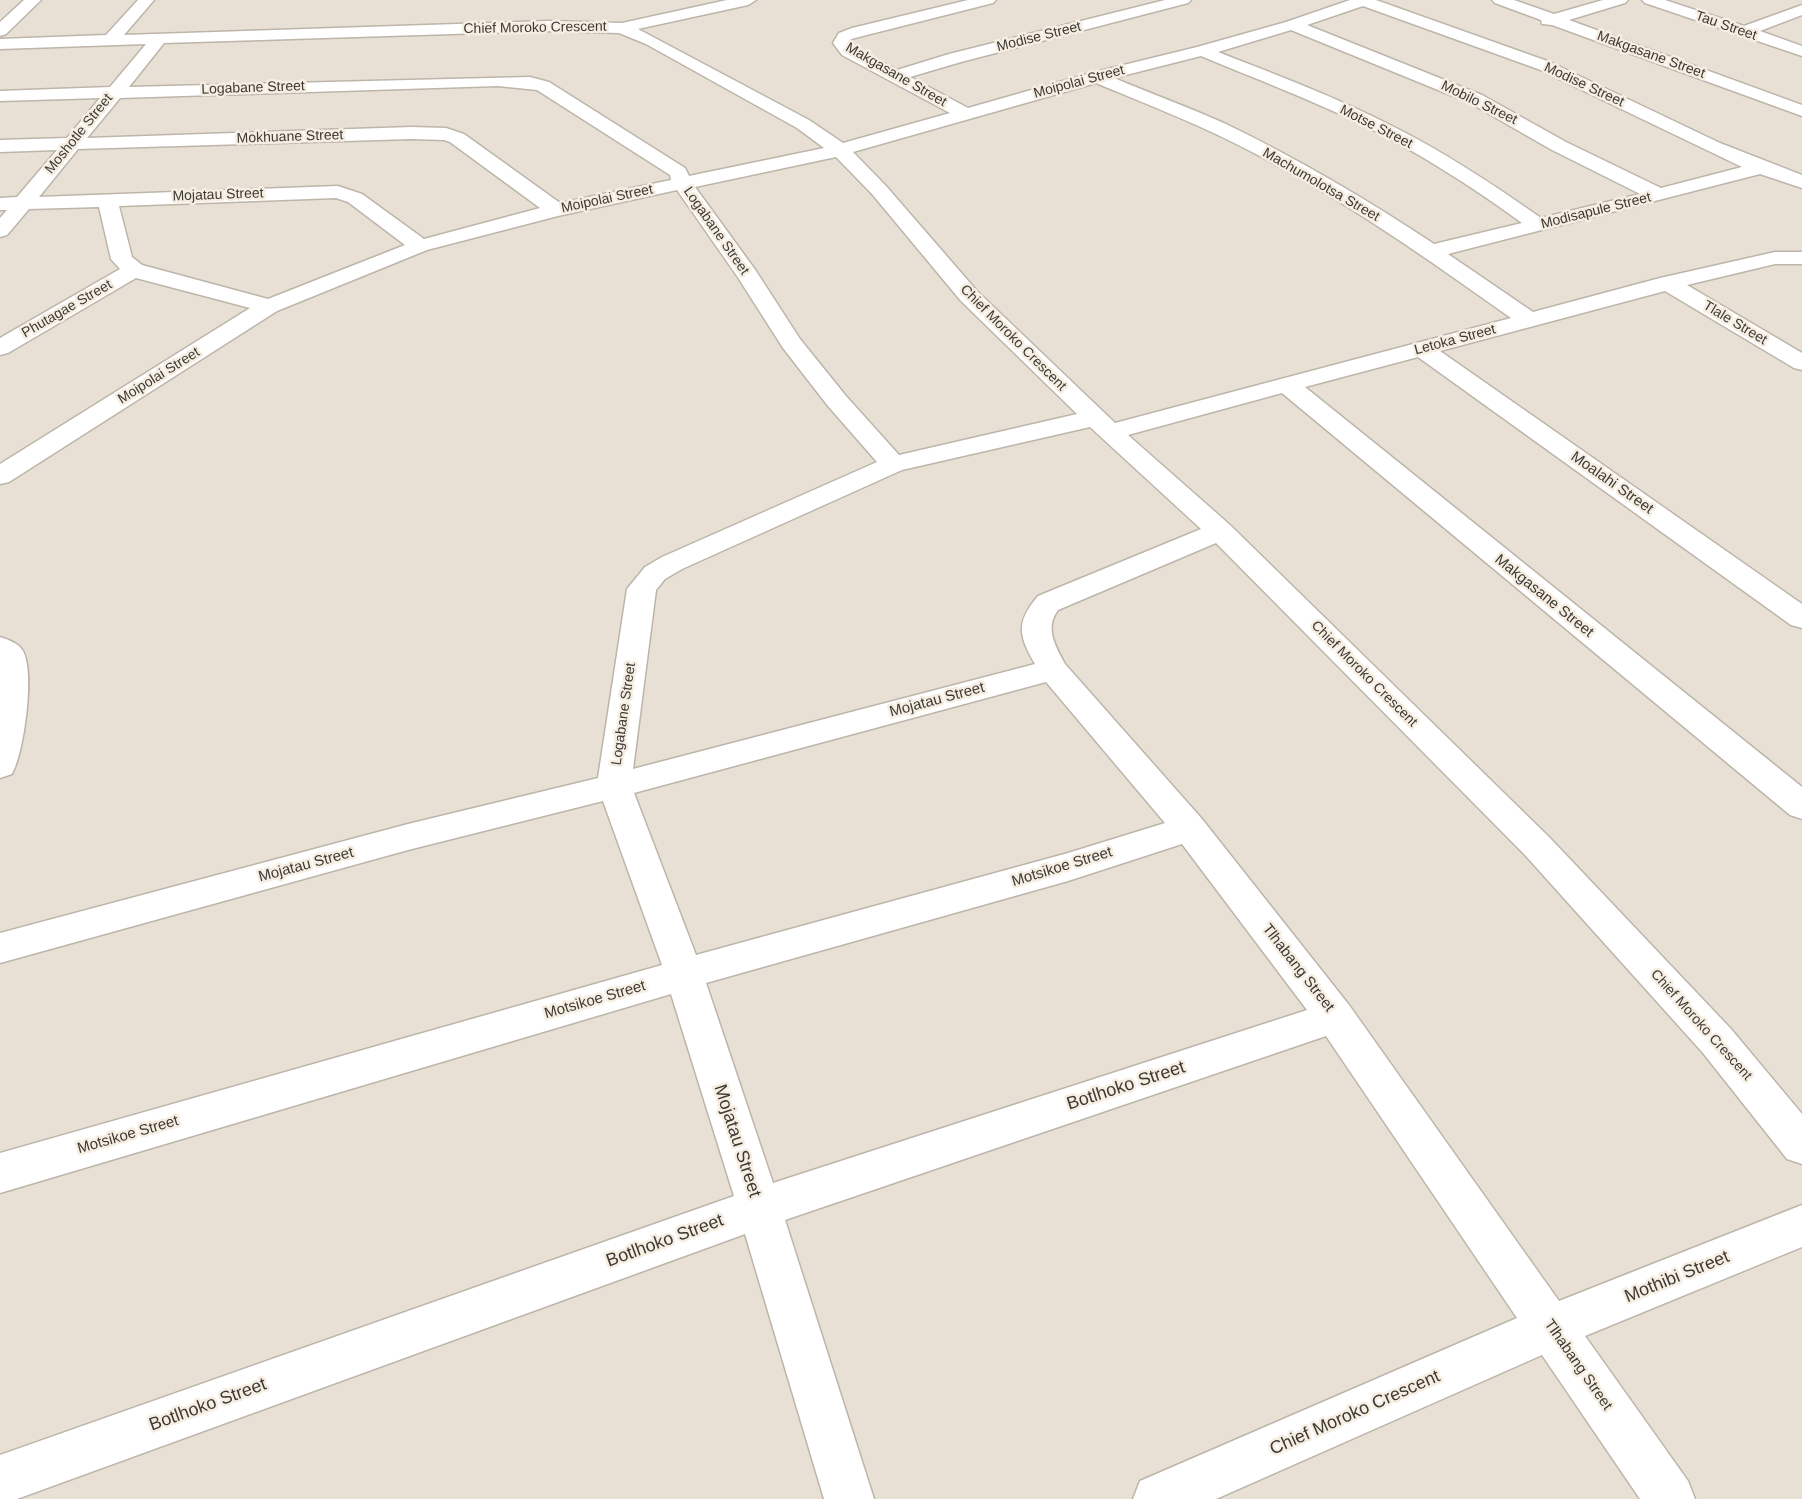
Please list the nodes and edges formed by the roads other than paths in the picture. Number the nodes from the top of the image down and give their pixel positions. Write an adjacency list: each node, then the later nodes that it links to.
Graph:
1 (33, 0): 17 (street)
2 (146, 0): 21 (street)
3 (748, 0): 15 (street)
4 (988, 0): 26 (street, Makgasane Street)
5 (1181, 0): 26 (street, Modise Street)
6 (1362, 0): 14 (street, Moipolai Street); 22 (street, Modise Street)
7 (1500, 0): 13 (street, Makgasane Street)
8 (1620, 0): 13 (street)
9 (1650, 0): 18 (street, Tau Street)
10 (1786, 0): 11 (street)
11 (1802, 5)
12 (1802, 10): 18 (street)
13 (1554, 19): 16 (street); 30 (street, Makgasane Street)
14 (1292, 25): 24 (street, Moipolai Street); 38 (street, Mobilo Street)
15 (621, 28): 20 (street, Chief Moroko Crescent); 34 (street, Chief Moroko Crescent)
16 (1523, 28)
17 (0, 31)
18 (1743, 32): 25 (street, Tau Street)
19 (1503, 34): 22 (street)
20 (159, 39): 21 (street, Chief Moroko Crescent); 28 (street, Moshotle Street)
21 (111, 40): 23 (street, Chief Moroko Crescent)
22 (1483, 41): 35 (street, Modise Street)
23 (0, 44)
24 (1202, 51): 27 (street, Moipolai Street); 43 (street, Motse Street)
25 (1802, 51)
26 (896, 76): 31 (street, Makgasane Street)
27 (1097, 77): 31 (street, Moipolai Street); 46 (street, Machumolotsa Street)
28 (113, 93): 29 (street, Logabane Street); 32 (street, Moshotle Street); 37 (street, Logabane Street)
29 (0, 96)
30 (1802, 111)
31 (964, 113): 34 (street, Moipolai Street)
32 (70, 144): 33 (street, Mokhuane Street); 40 (street, Moshotle Street); 42 (street, Mokhuane Street)
33 (0, 146)
34 (840, 150): 37 (street, Moipolai Street); 56 (street, Chief Moroko Crescent)
35 (1759, 168): 36 (street, Modise Street); 38 (street, Modisapule Street)
36 (1802, 182)
37 (683, 184): 42 (street, Moipolai Street); 57 (street, Logabane Street)
38 (1659, 195): 43 (street, Modisapule Street)
39 (107, 200): 40 (street, Mojatau Street); 45 (street, Mojatau Street); 48 (street)
40 (23, 203): 41 (street, Mojatau Street); 44 (street, Moshotle Street)
41 (0, 204)
42 (556, 210): 45 (street, Moipolai Street)
43 (1538, 225): 46 (street, Modisapule Street)
44 (0, 231)
45 (420, 246): 50 (street, Moipolai Street)
46 (1433, 251): 51 (street, Machumolotsa Street)
47 (1802, 258): 49 (street, Letoka Street)
48 (134, 270): 50 (street); 52 (street, Phutagae Street)
49 (1668, 283): 51 (street, Letoka Street); 54 (street, Tlale Street)
50 (269, 306): 58 (street, Moipolai Street)
51 (1529, 320): 53 (street, Letoka Street)
52 (0, 348)
53 (1422, 349): 55 (street, Letoka Street); 60 (street, Moalahi Street)
54 (1802, 363)
55 (1287, 386): 56 (street, Letoka Street); 65 (street, Makgasane Street)
56 (1102, 425): 57 (street, Letoka Street); 59 (street, Chief Moroko Crescent)
57 (892, 465): 64 (street, Logabane Street)
58 (0, 476)
59 (1220, 531): 62 (street, Tlhabang Street); 70 (street, Chief Moroko Crescent)
60 (1802, 618)
61 (0, 647): 63 (street)
62 (1053, 670): 64 (street, Mojatau Street); 66 (street, Tlhabang Street)
63 (0, 766)
64 (614, 786): 67 (street, Mojatau Street); 68 (street, Mojatau Street)
65 (1802, 806)
66 (1190, 828): 68 (street, Motsikoe Street); 69 (street, Tlhabang Street)
67 (0, 948)
68 (684, 974): 71 (street, Motsikoe Street); 72 (street, Mojatau Street)
69 (1335, 1017): 72 (street, Botlhoko Street); 74 (street, Tlhabang Street)
70 (1802, 1145)
71 (0, 1173)
72 (759, 1208): 75 (street, Botlhoko Street); 76 (street, Mojatau Street)
73 (1802, 1226): 74 (street, Mothibi Street)
74 (1551, 1327): 77 (street, Chief Moroko Crescent); 78 (street, Tlhabang Street)
75 (0, 1480)
76 (849, 1499)
77 (1158, 1499)
78 (1670, 1499)

